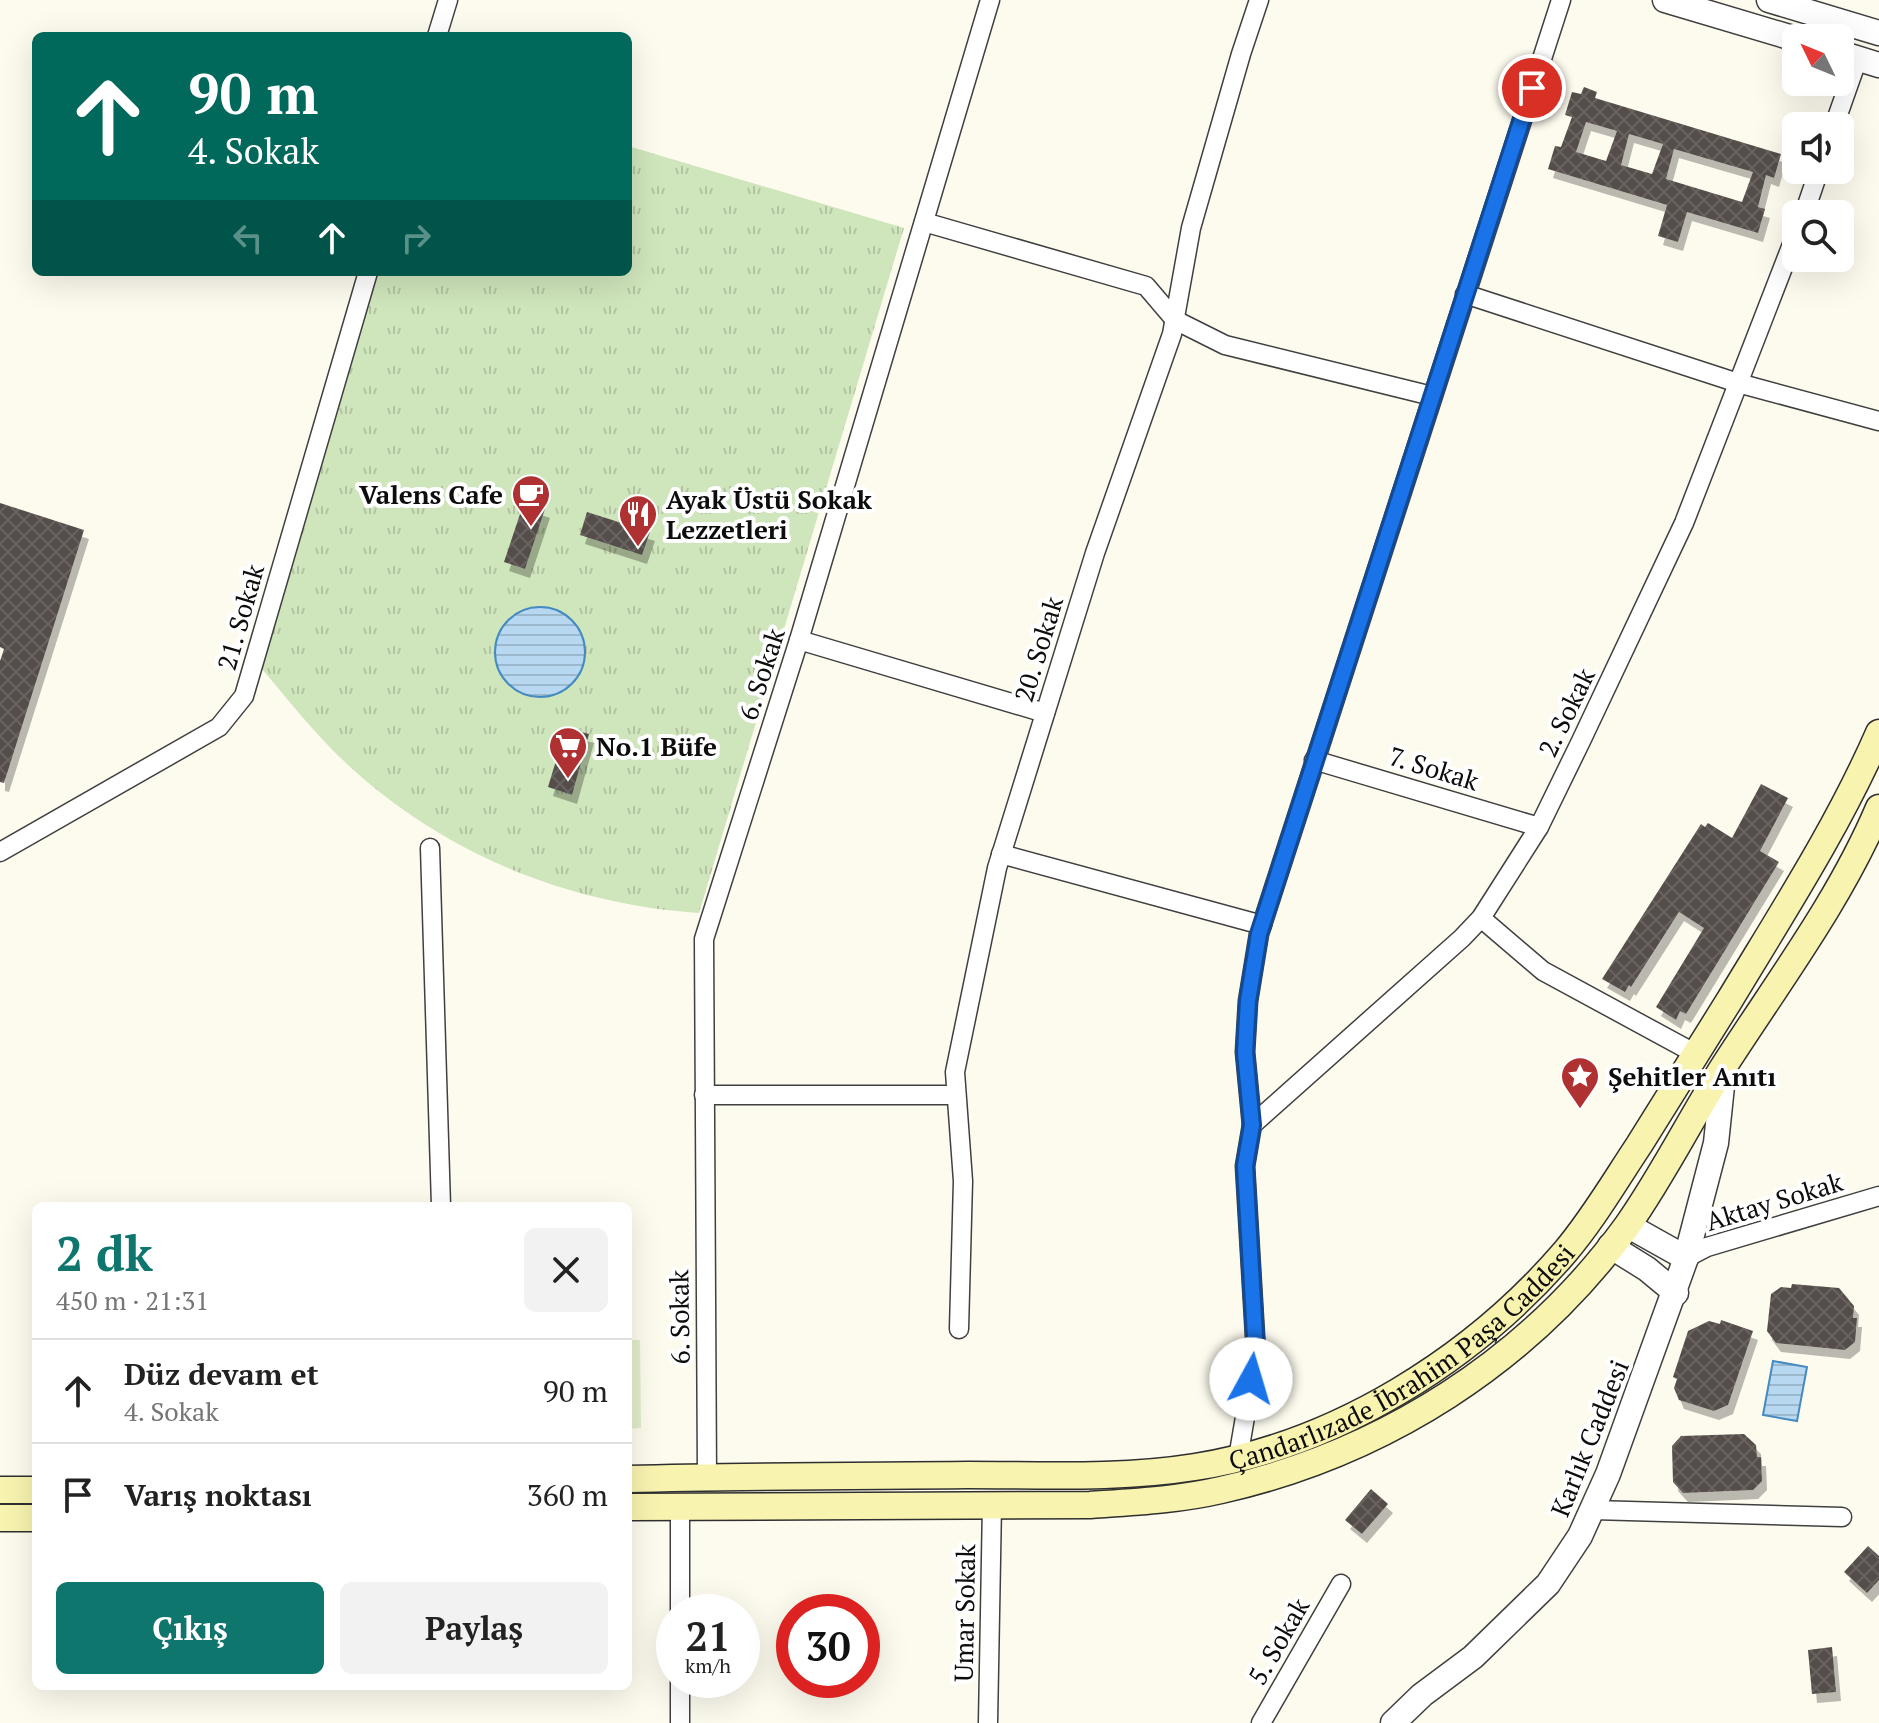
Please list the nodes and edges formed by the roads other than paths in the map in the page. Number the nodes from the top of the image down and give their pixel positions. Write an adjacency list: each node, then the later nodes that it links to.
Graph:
1 (448, 0): 7 (street)
2 (990, 0): 12 (street, 6. Sokak)
3 (1259, 0): 16 (street, 20. Sokak)
4 (1561, 0): 15 (street)
5 (1665, 0): 9 (street)
6 (1769, 0): 8 (street)
7 (438, 32)
8 (1879, 33)
9 (1782, 35)
10 (1859, 59): 11 (street)
11 (1839, 112)
12 (924, 222): 16 (street); 20 (street, 6. Sokak)
13 (1782, 270): 17 (street, 2. Sokak)
14 (367, 276): 27 (street, 21. Sokak)
15 (1465, 294): 17 (street); 18 (street)
16 (1175, 320): 18 (street); 21 (street, 20. Sokak)
17 (1738, 383): 19 (street); 25 (street, 2. Sokak)
18 (1432, 396): 23 (street)
19 (1879, 421)
20 (799, 640): 21 (street); 33 (street, 6. Sokak)
21 (1045, 713): 28 (street, 20. Sokak)
22 (1879, 733): 31 (main road, Çandarlızade İbrahim Paşa Caddesi)
23 (1314, 760): 25 (street, 7. Sokak); 30 (street)
24 (1879, 808): 32 (main road, Çandarlızade İbrahim Paşa Caddesi)
25 (1539, 827): 29 (street, 2. Sokak)
26 (430, 848): 37 (street)
27 (0, 852)
28 (1001, 854): 30 (street); 34 (street, 20. Sokak)
29 (1481, 918): 31 (street); 35 (street, 2. Sokak)
30 (1262, 925): 35 (street)
31 (1696, 1054): 38 (main road, Çandarlızade İbrahim Paşa Caddesi)
32 (1724, 1067): 39 (main road, Çandarlızade İbrahim Paşa Caddesi); 41 (street, Karlık Caddesi)
33 (704, 1095): 34 (street); 45 (street, 6. Sokak)
34 (956, 1095): 43 (street, 20. Sokak)
35 (1252, 1125): 44 (street)
36 (1879, 1196): 41 (street, Aktay Sokak)
37 (441, 1202)
38 (1598, 1209): 39 (main road); 44 (main road, Çandarlızade İbrahim Paşa Caddesi)
39 (1627, 1225): 40 (main road, Çandarlızade İbrahim Paşa Caddesi); 41 (street)
40 (1610, 1246): 42 (street); 49 (main road, Çandarlızade İbrahim Paşa Caddesi)
41 (1686, 1258): 42 (street, Karlık Caddesi)
42 (1676, 1293): 52 (street, Karlık Caddesi)
43 (959, 1329)
44 (1238, 1458): 45 (main road, Çandarlızade İbrahim Paşa Caddesi)
45 (707, 1477): 46 (main road, Çandarlızade İbrahim Paşa Caddesi)
46 (632, 1479)
47 (0, 1490): 48 (main road)
48 (32, 1490)
49 (992, 1504): 51 (main road, Çandarlızade İbrahim Paşa Caddesi); 60 (street, Umar Sokak)
50 (632, 1507): 51 (main road, Çandarlızade İbrahim Paşa Caddesi)
51 (680, 1507): 57 (street)
52 (1593, 1510): 53 (street); 62 (street, Karlık Caddesi)
53 (1842, 1517)
54 (0, 1518): 55 (main road)
55 (32, 1518)
56 (1341, 1584): 61 (street, 5. Sokak)
57 (680, 1594)
58 (680, 1698): 59 (street)
59 (680, 1723)
60 (988, 1723)
61 (1261, 1723)
62 (1393, 1723)

